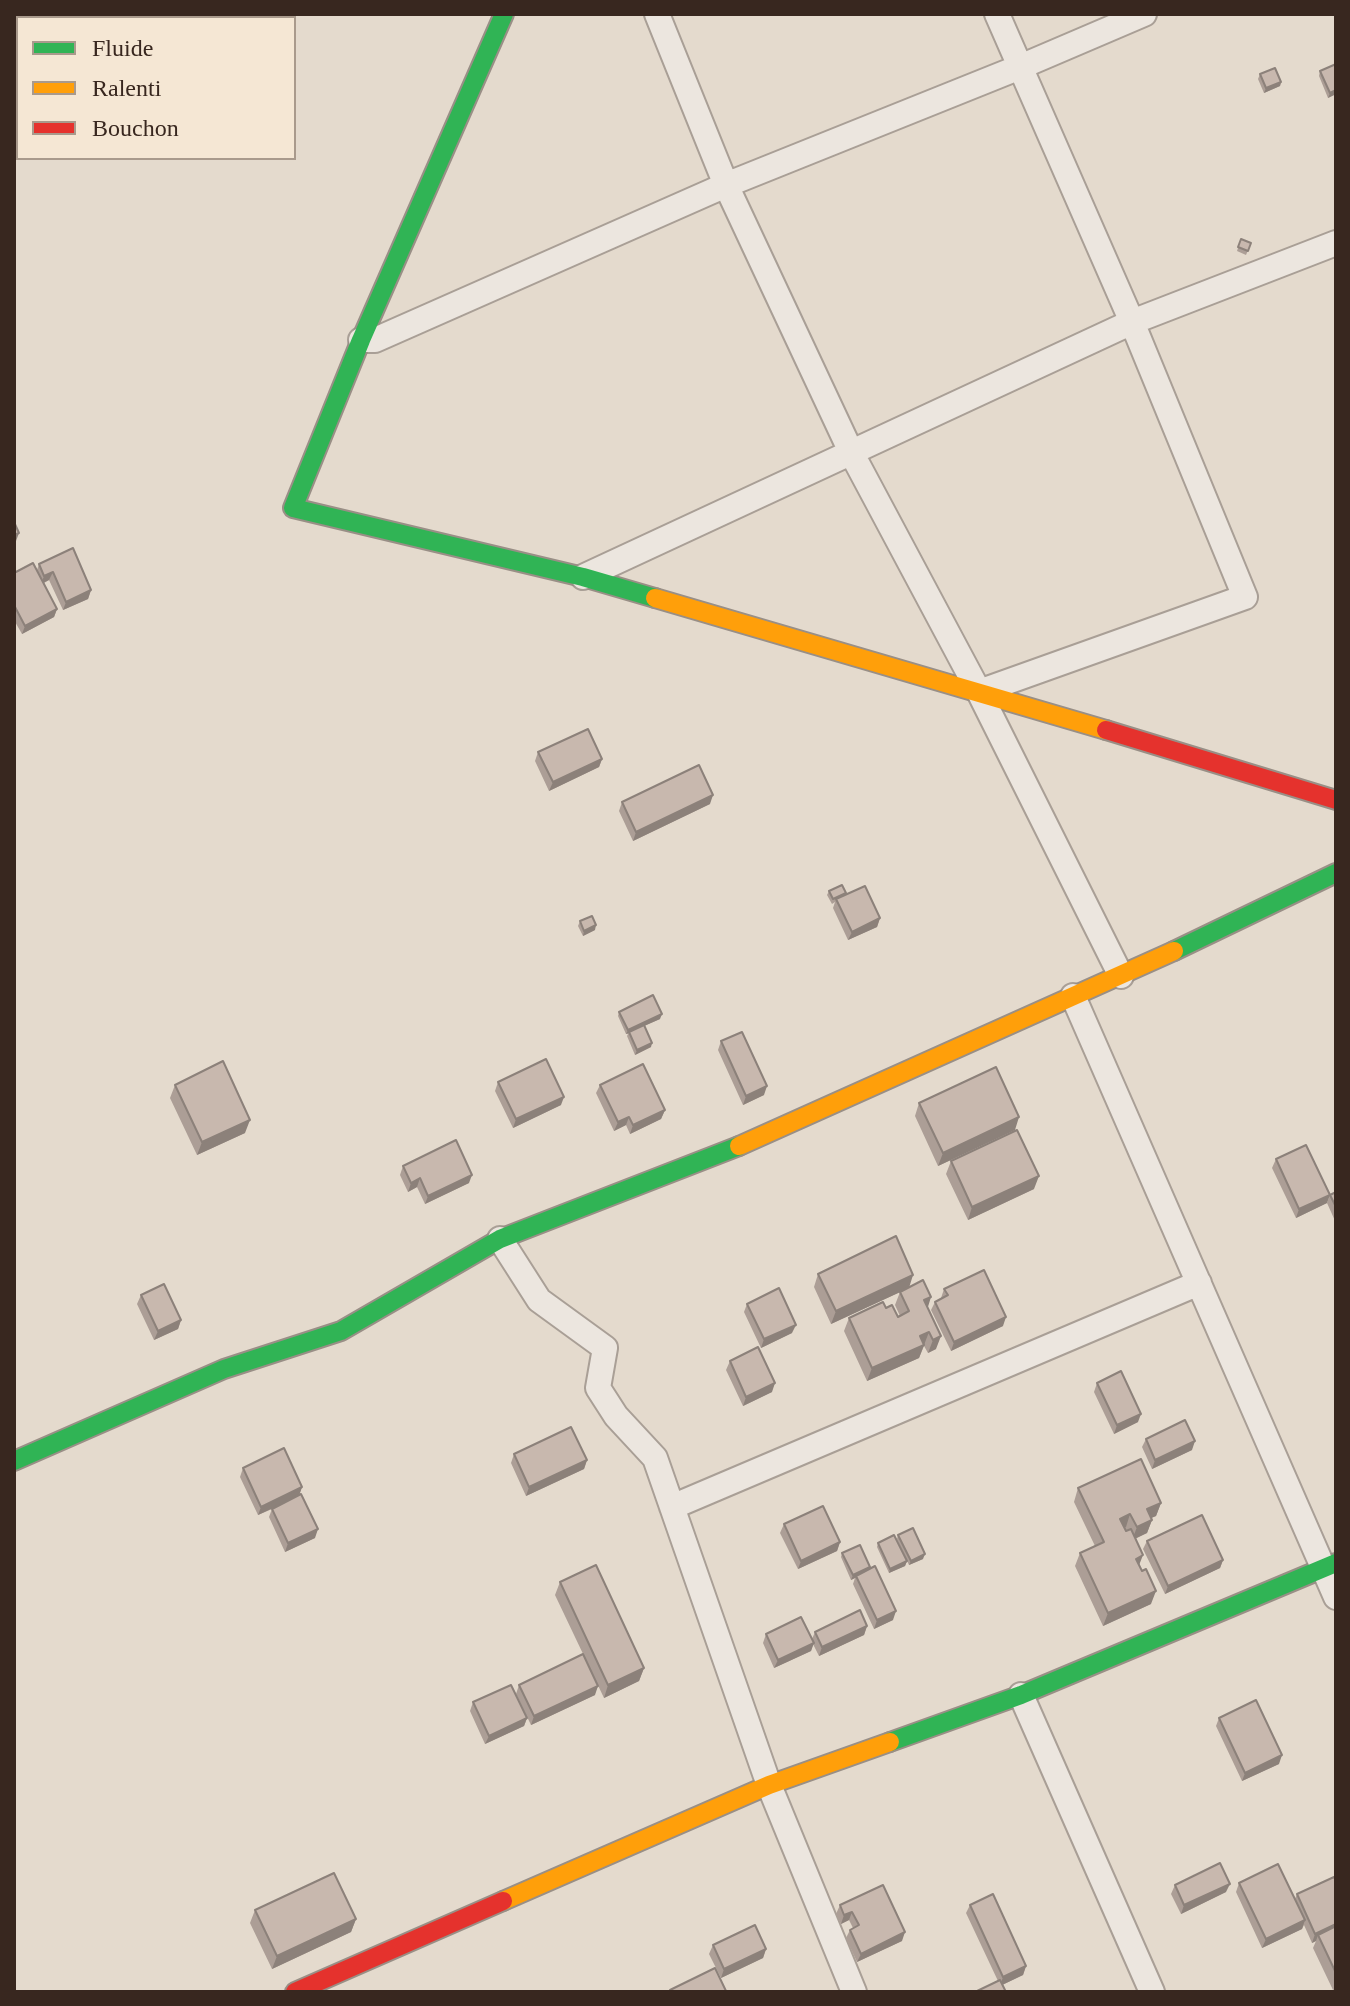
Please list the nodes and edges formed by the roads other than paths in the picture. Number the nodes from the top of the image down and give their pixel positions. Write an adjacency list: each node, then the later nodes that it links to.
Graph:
1 (504, 14): 9 (street)
2 (657, 14): 6 (street)
3 (997, 14): 5 (street)
4 (1144, 14): 5 (street)
5 (1020, 67): 6 (street); 8 (street)
6 (726, 185): 9 (street); 10 (street)
7 (1336, 243): 8 (street)
8 (1132, 322): 10 (street); 12 (street)
9 (361, 340): 11 (street)
10 (851, 452): 11 (street); 12 (street)
11 (583, 577): 12 (street)
12 (979, 692): 13 (street); 15 (street)
13 (1336, 800)
14 (1336, 873): 15 (street)
15 (1121, 976): 16 (street)
16 (1073, 996): 17 (street); 18 (street)
17 (500, 1239): 19 (street); 20 (street)
18 (1199, 1283): 20 (street); 21 (street)
19 (14, 1461)
20 (672, 1507): 24 (street)
21 (1330, 1566): 22 (street); 23 (street)
22 (1336, 1597)
23 (1021, 1695): 24 (street); 27 (street)
24 (769, 1785): 25 (street); 26 (street)
25 (295, 1992)
26 (854, 1992)
27 (1152, 1992)

